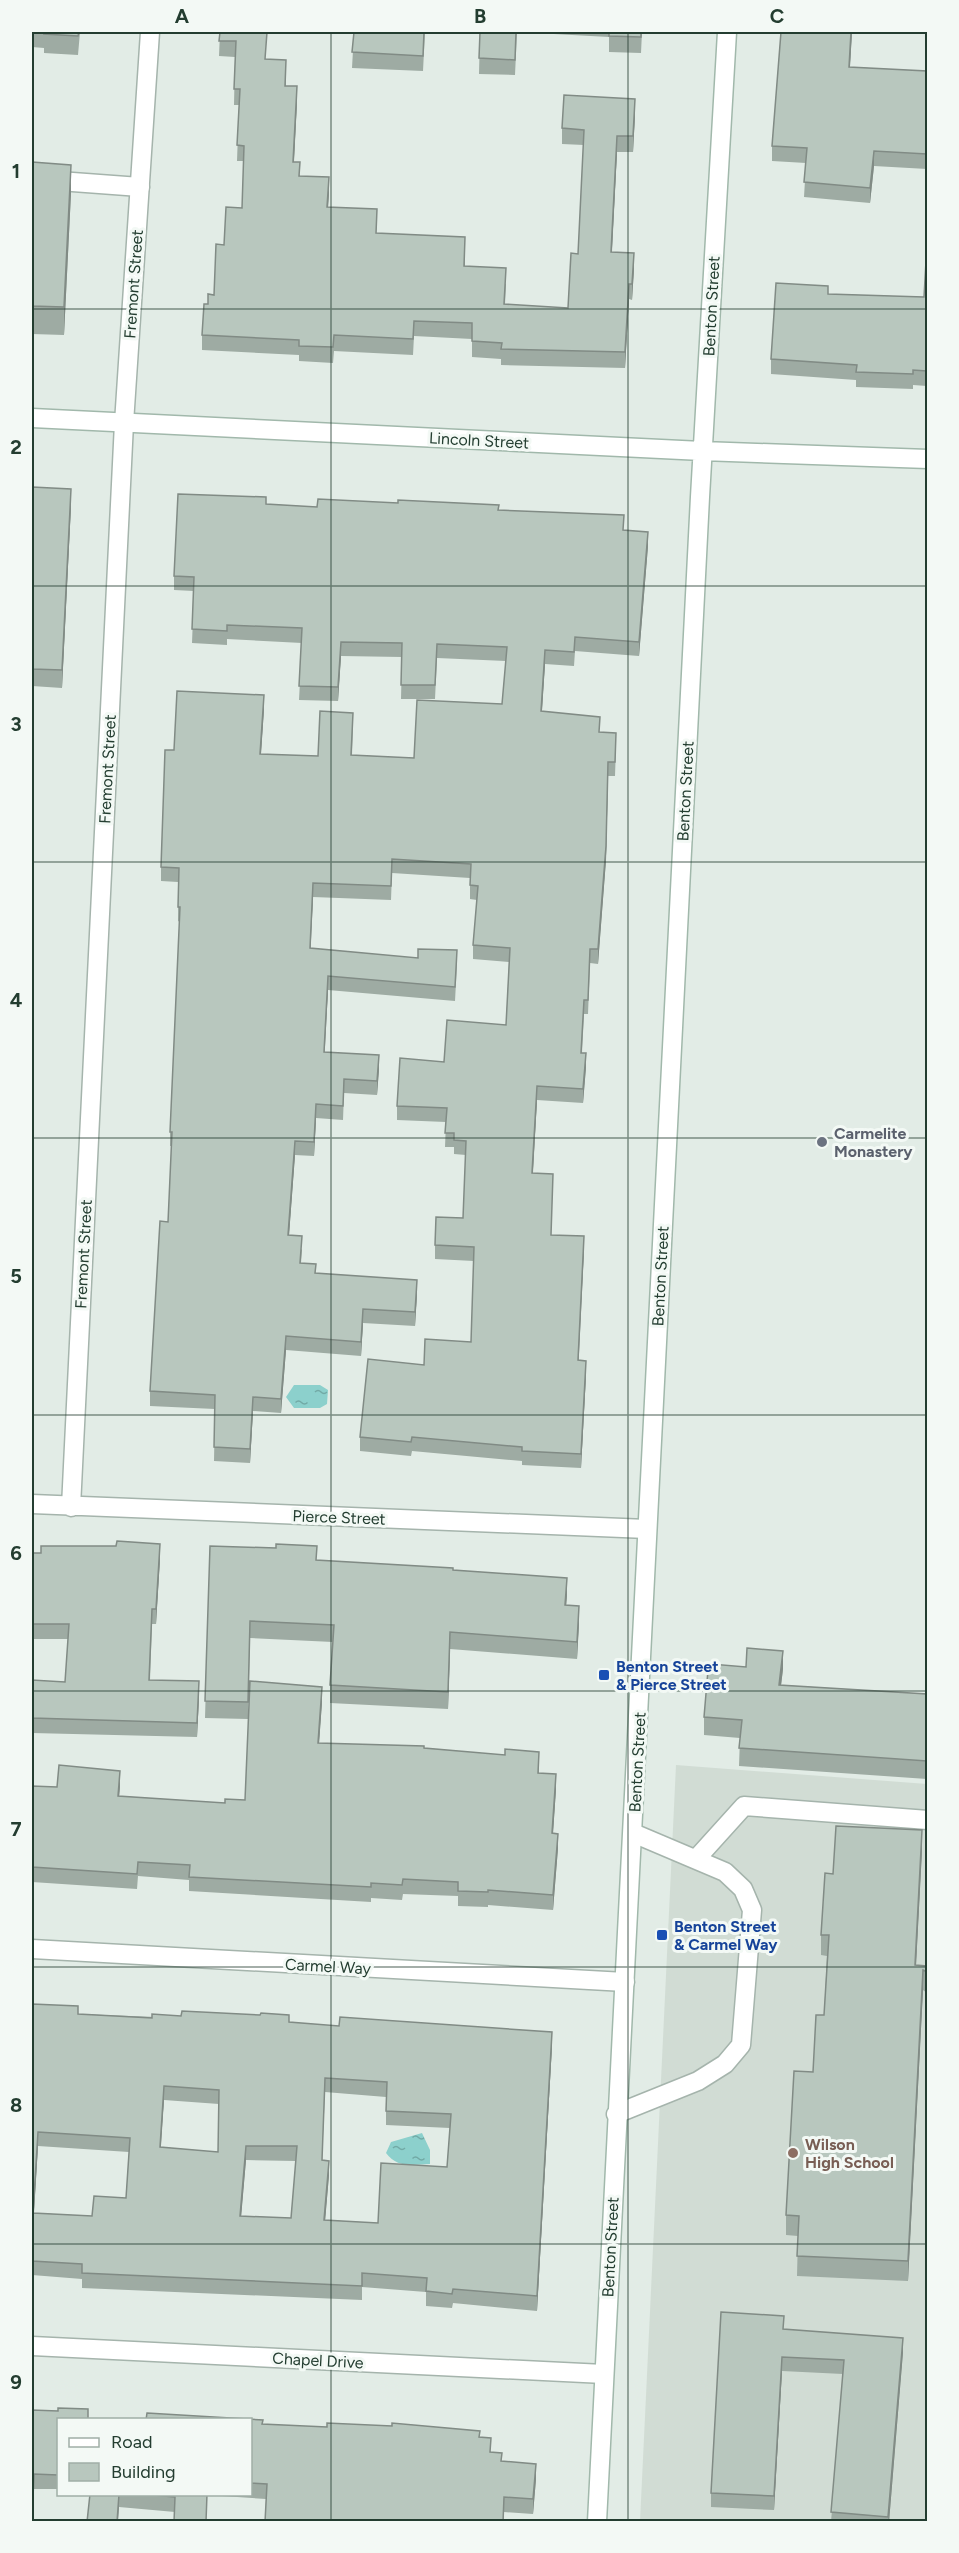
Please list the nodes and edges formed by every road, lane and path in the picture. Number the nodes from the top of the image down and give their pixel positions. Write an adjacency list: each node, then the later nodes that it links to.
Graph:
1 (150, 32): 4 (main road, Fremont Street)
2 (727, 32): 7 (main road, Benton Street)
3 (32, 179): 4 (main road)
4 (140, 187): 6 (main road, Fremont Street)
5 (32, 418): 6 (main road, Lincoln Street)
6 (124, 423): 7 (main road, Lincoln Street); 10 (main road, Fremont Street)
7 (702, 451): 8 (main road, Lincoln Street); 11 (main road, Benton Street)
8 (927, 459)
9 (32, 1504): 10 (main road, Pierce Street)
10 (71, 1507): 11 (main road, Pierce Street)
11 (647, 1529): 13 (main road, Benton Street)
12 (927, 1820): 14 (main road)
13 (633, 1833): 14 (main road); 16 (main road, Benton Street)
14 (697, 1858): 17 (main road)
15 (32, 1949): 16 (main road, Carmel Way)
16 (625, 1982): 17 (main road, Benton Street)
17 (616, 2114): 19 (main road, Benton Street)
18 (32, 2346): 19 (main road, Chapel Drive)
19 (604, 2374): 20 (main road, Benton Street)
20 (597, 2522)

